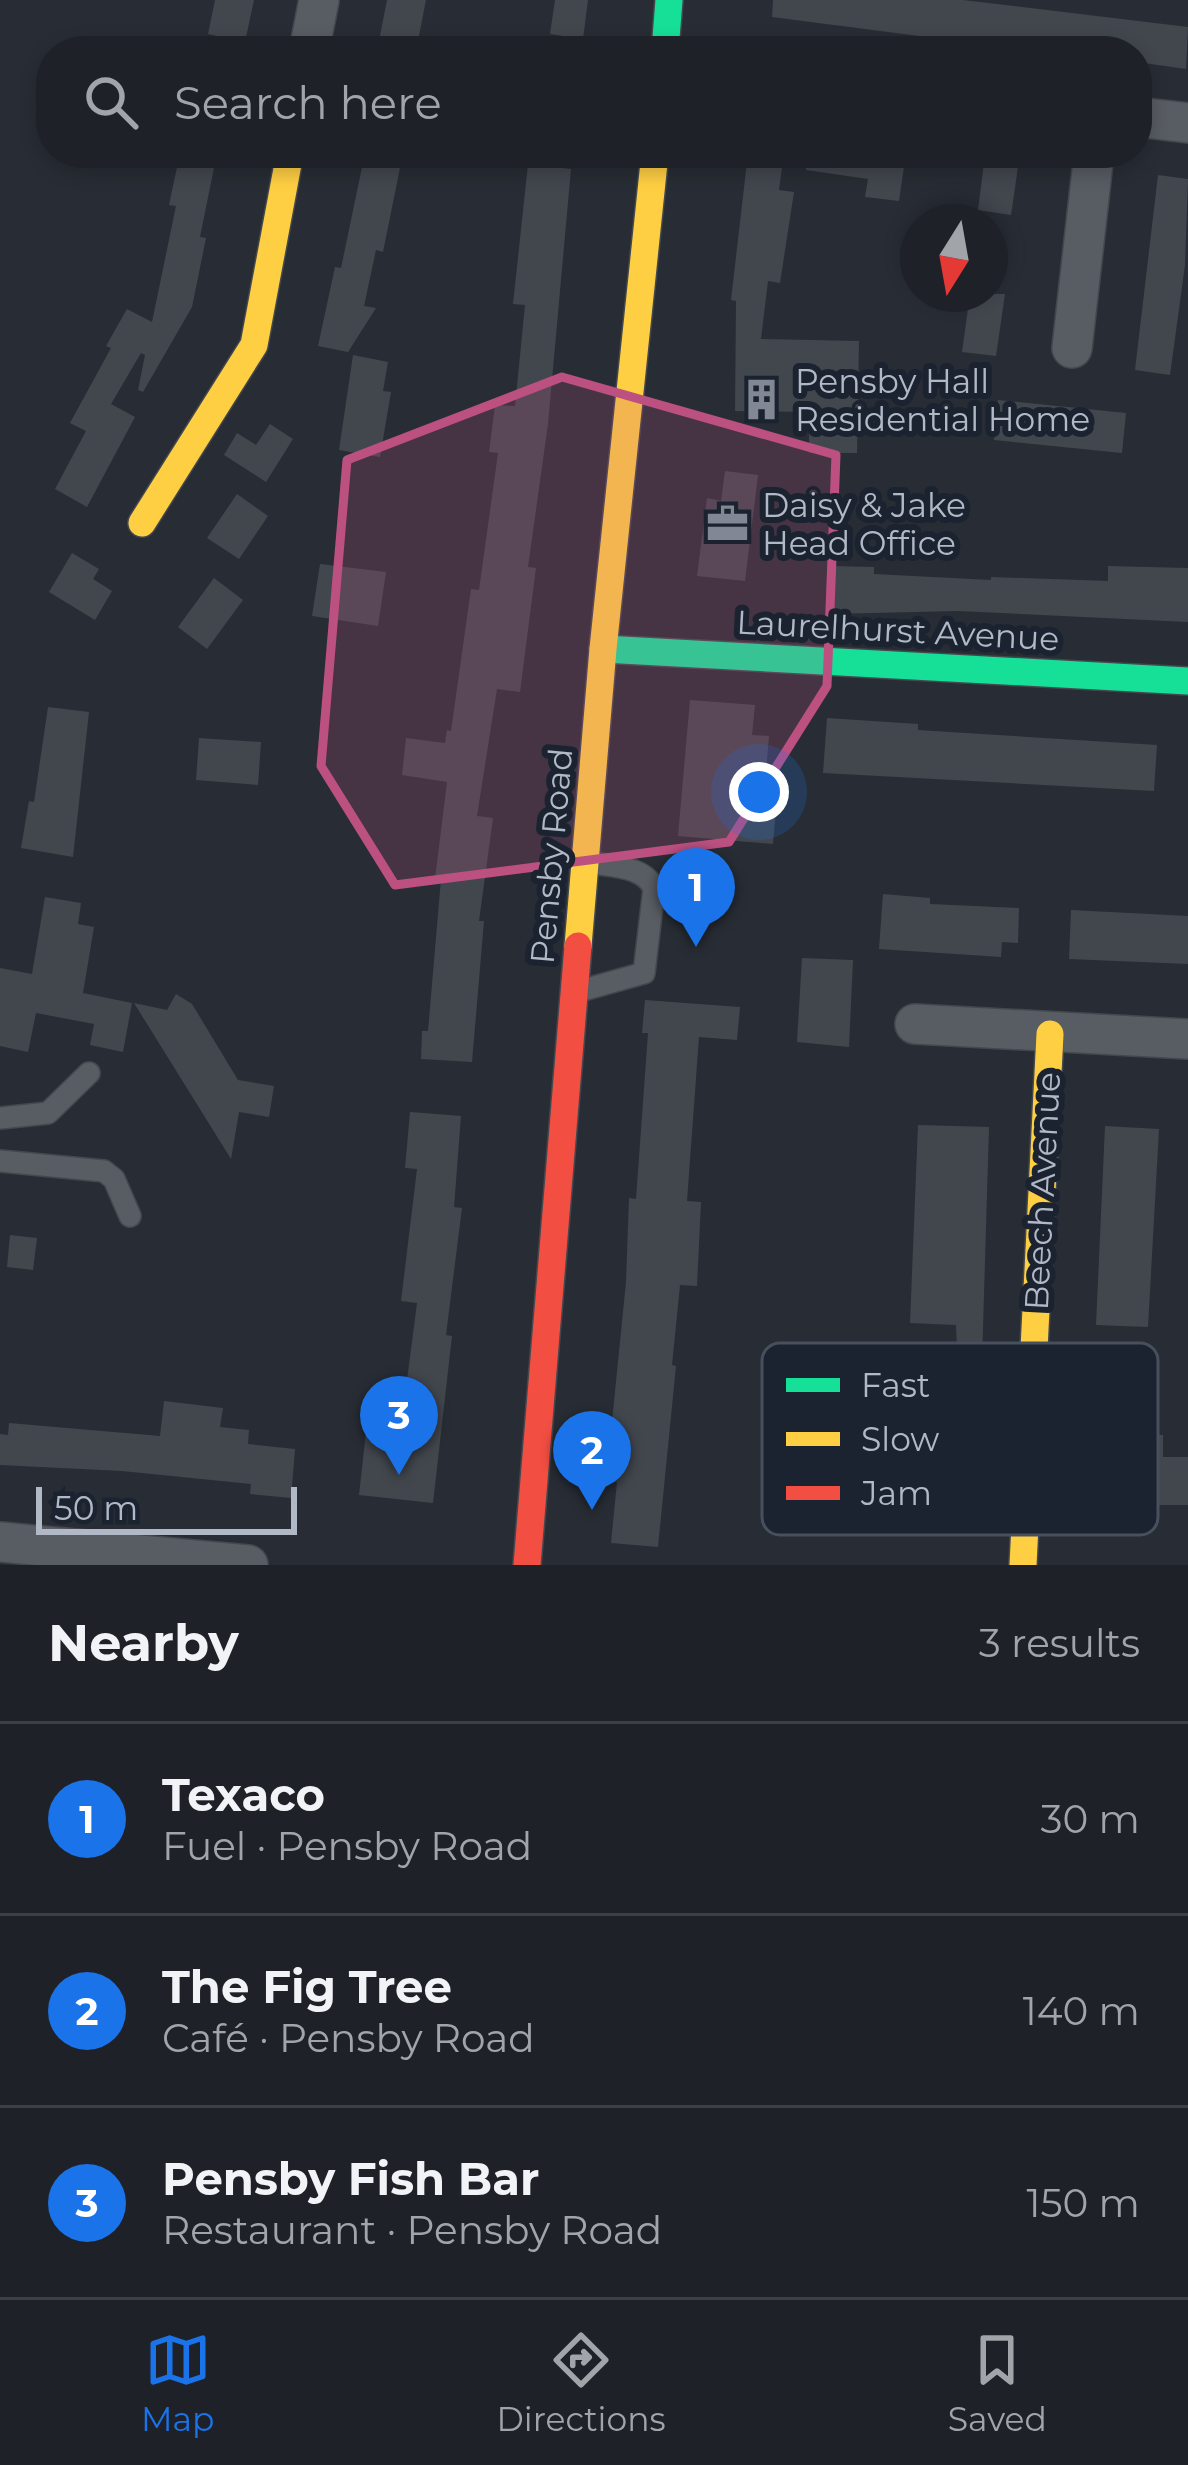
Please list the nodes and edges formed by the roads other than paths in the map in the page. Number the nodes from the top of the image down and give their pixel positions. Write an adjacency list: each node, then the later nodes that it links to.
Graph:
1 (319, 0): 3 (street)
2 (669, 0): 4 (street)
3 (312, 36)
4 (666, 36)
5 (1152, 119): 6 (street)
6 (1188, 123)
7 (287, 168): 11 (street)
8 (653, 168): 12 (street, Pensby Road)
9 (1092, 168): 10 (street)
10 (1072, 349)
11 (142, 523)
12 (603, 649): 13 (street, Laurelhurst Avenue); 14 (street, Pensby Road)
13 (1188, 681)
14 (586, 862): 15 (street, Pensby Road); 15 (lane)
15 (575, 992): 28 (street, Pensby Road)
16 (915, 1024): 17 (street, Beech Avenue)
17 (1050, 1034): 18 (street, Beech Avenue); 23 (street, Beech Avenue)
18 (1187, 1039)
19 (89, 1073): 20 (lane)
20 (0, 1118)
21 (0, 1161): 22 (lane)
22 (130, 1216)
23 (1034, 1343)
24 (1025, 1535): 29 (street, Beech Avenue)
25 (0, 1542): 26 (street)
26 (47, 1556): 27 (street)
27 (248, 1565)
28 (526, 1565)
29 (1023, 1565)

